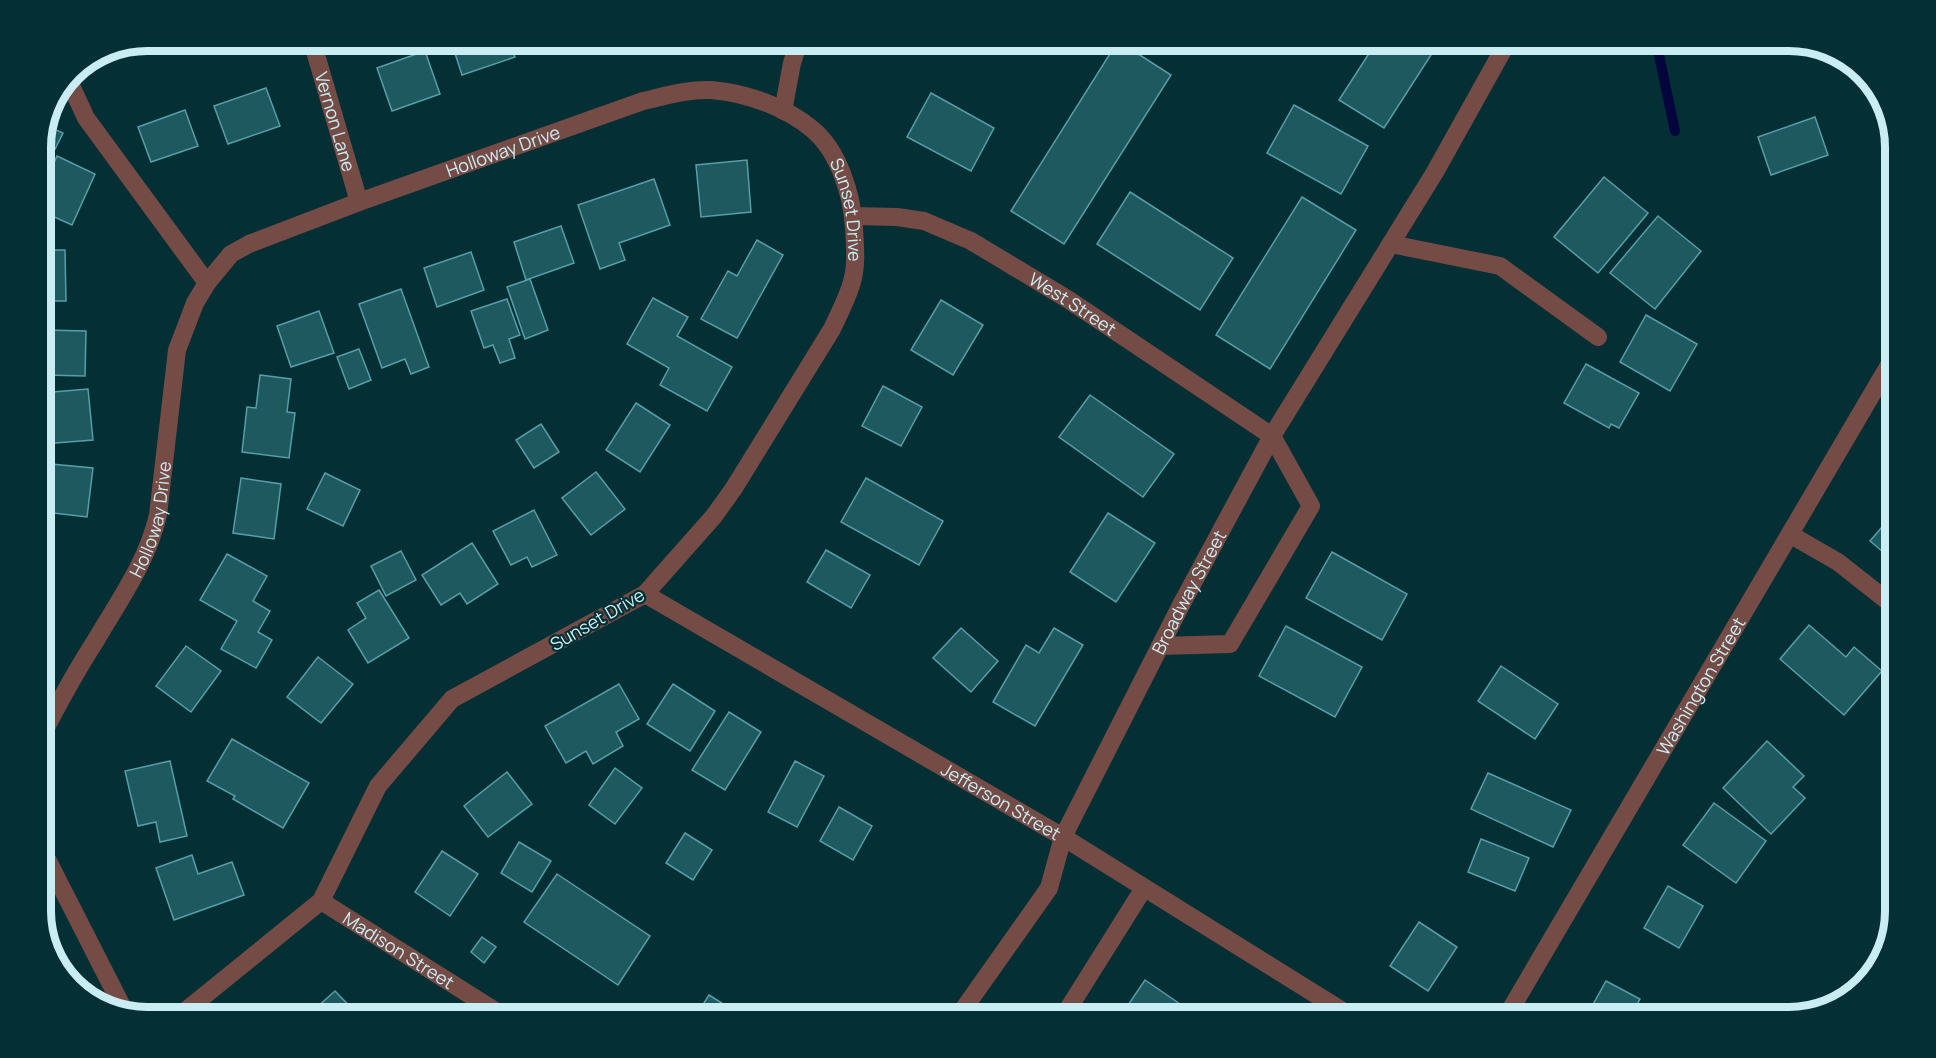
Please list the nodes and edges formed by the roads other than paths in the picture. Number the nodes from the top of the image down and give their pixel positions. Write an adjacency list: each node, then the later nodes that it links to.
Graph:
1 (315, 51): 7 (street, Vernon Lane)
2 (796, 51): 5 (street)
3 (1502, 51): 9 (street, Broadway Street)
4 (72, 87): 10 (street)
5 (783, 111): 6 (street, Holloway Drive); 7 (street, Holloway Drive)
6 (813, 129): 8 (street, Sunset Drive)
7 (358, 202): 10 (street, Holloway Drive)
8 (853, 216): 13 (street, West Street); 15 (street, Sunset Drive)
9 (1391, 244): 11 (street); 13 (street, Broadway Street)
10 (207, 283): 18 (street, Holloway Drive)
11 (1598, 337)
12 (1885, 372): 14 (street, Washington Street)
13 (1272, 436): 17 (street, Broadway Street); 17 (street)
14 (1791, 535): 16 (street); 29 (street, Washington Street)
15 (645, 594): 19 (street, Jefferson Street); 22 (street, Sunset Drive)
16 (1885, 599)
17 (1160, 646): 19 (street, Broadway Street)
18 (51, 718)
19 (1062, 837): 21 (street, Jefferson Street); 26 (street, Broadway Street)
20 (51, 867): 23 (street)
21 (1144, 888): 27 (street); 28 (street, Jefferson Street)
22 (321, 901): 24 (street, Sunset Drive); 25 (street, Madison Street)
23 (121, 1003)
24 (190, 1007)
25 (489, 1007)
26 (965, 1007)
27 (1069, 1007)
28 (1336, 1007)
29 (1512, 1007)

